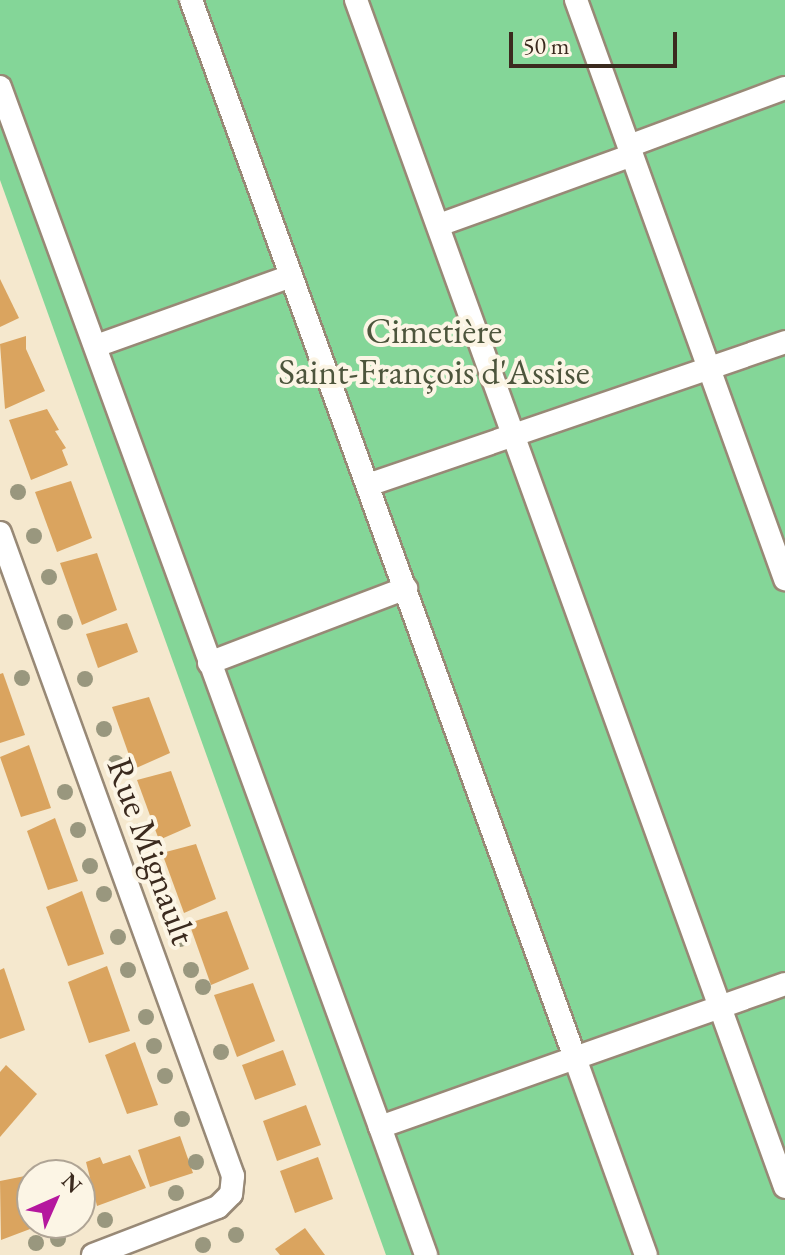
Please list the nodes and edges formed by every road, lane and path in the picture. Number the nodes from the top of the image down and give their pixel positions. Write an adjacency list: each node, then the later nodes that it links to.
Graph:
1 (191, 0): 8 (street)
2 (356, 0): 7 (street)
3 (576, 0): 6 (street)
4 (0, 87): 10 (street)
5 (785, 88): 6 (street)
6 (631, 150): 7 (street); 11 (street)
7 (439, 225): 12 (street)
8 (291, 276): 10 (street); 13 (street)
9 (785, 342): 11 (street)
10 (96, 346): 17 (street)
11 (709, 368): 12 (street); 15 (street)
12 (514, 434): 13 (street); 19 (street)
13 (368, 485): 16 (street)
14 (0, 533): 24 (street, Rue Mignault)
15 (785, 579)
16 (406, 588): 17 (street); 20 (street)
17 (209, 663): 21 (street)
18 (785, 984): 19 (street)
19 (720, 1007): 20 (street); 22 (street)
20 (575, 1058): 21 (street); 26 (street)
21 (380, 1127): 25 (street)
22 (776, 1133): 23 (street)
23 (785, 1187)
24 (93, 1255)
25 (426, 1255)
26 (646, 1255)

